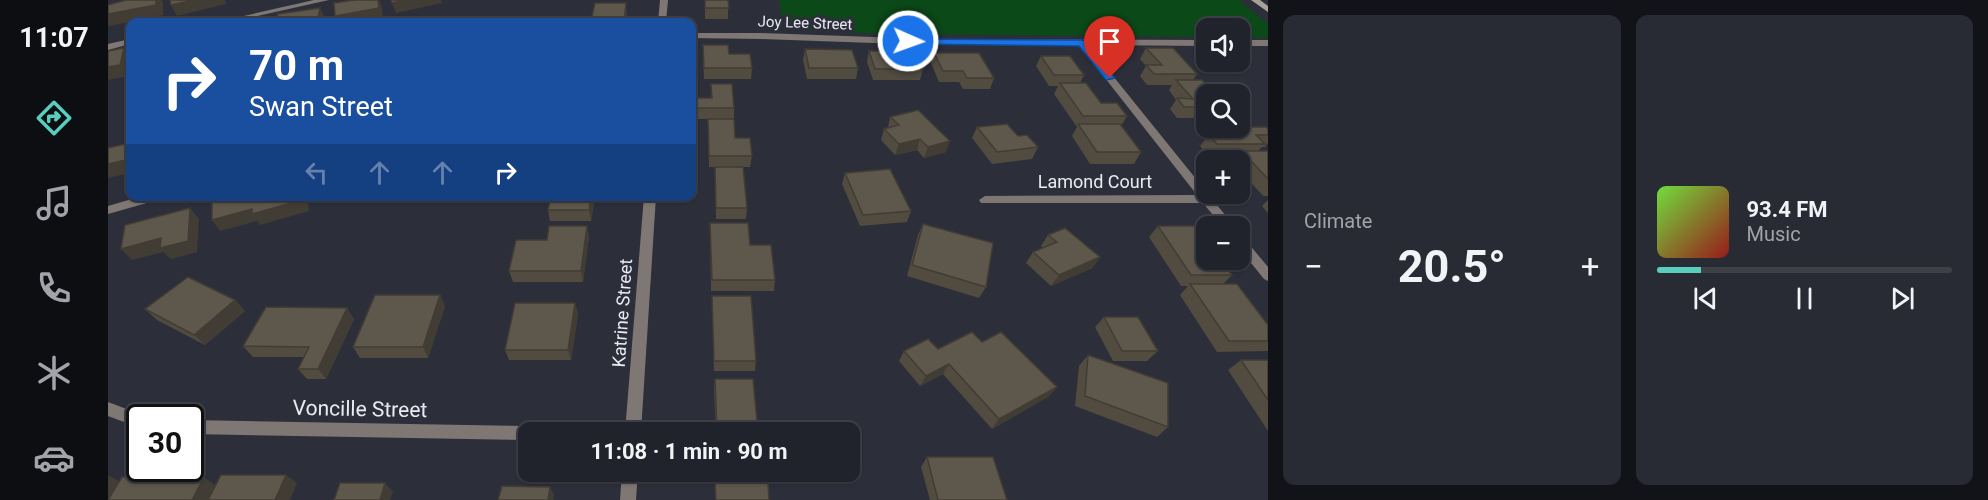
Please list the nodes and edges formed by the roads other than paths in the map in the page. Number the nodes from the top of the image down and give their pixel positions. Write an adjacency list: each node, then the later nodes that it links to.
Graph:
1 (325, 0): 5 (street)
2 (664, 0): 6 (street)
3 (1255, 0): 4 (street)
4 (1268, 10)
5 (240, 18)
6 (662, 18)
7 (696, 36): 9 (street, Joy Lee Street)
8 (126, 43): 13 (street)
9 (1082, 43): 10 (street, Joy Lee Street); 14 (street)
10 (1196, 43)
11 (1250, 43): 12 (street)
12 (1268, 43)
13 (108, 47)
14 (1196, 186)
15 (1196, 199): 16 (street, Lamond Court)
16 (985, 200)
17 (140, 201): 20 (street)
18 (650, 201): 26 (street, Katrine Street)
19 (1210, 204): 21 (street)
20 (108, 210)
21 (1220, 216)
22 (1250, 254): 23 (street)
23 (1268, 276)
24 (108, 409): 25 (street)
25 (126, 416)
26 (634, 422)
27 (204, 427): 28 (street, Voncille Street)
28 (518, 433)
29 (629, 482): 30 (street)
30 (628, 500)

